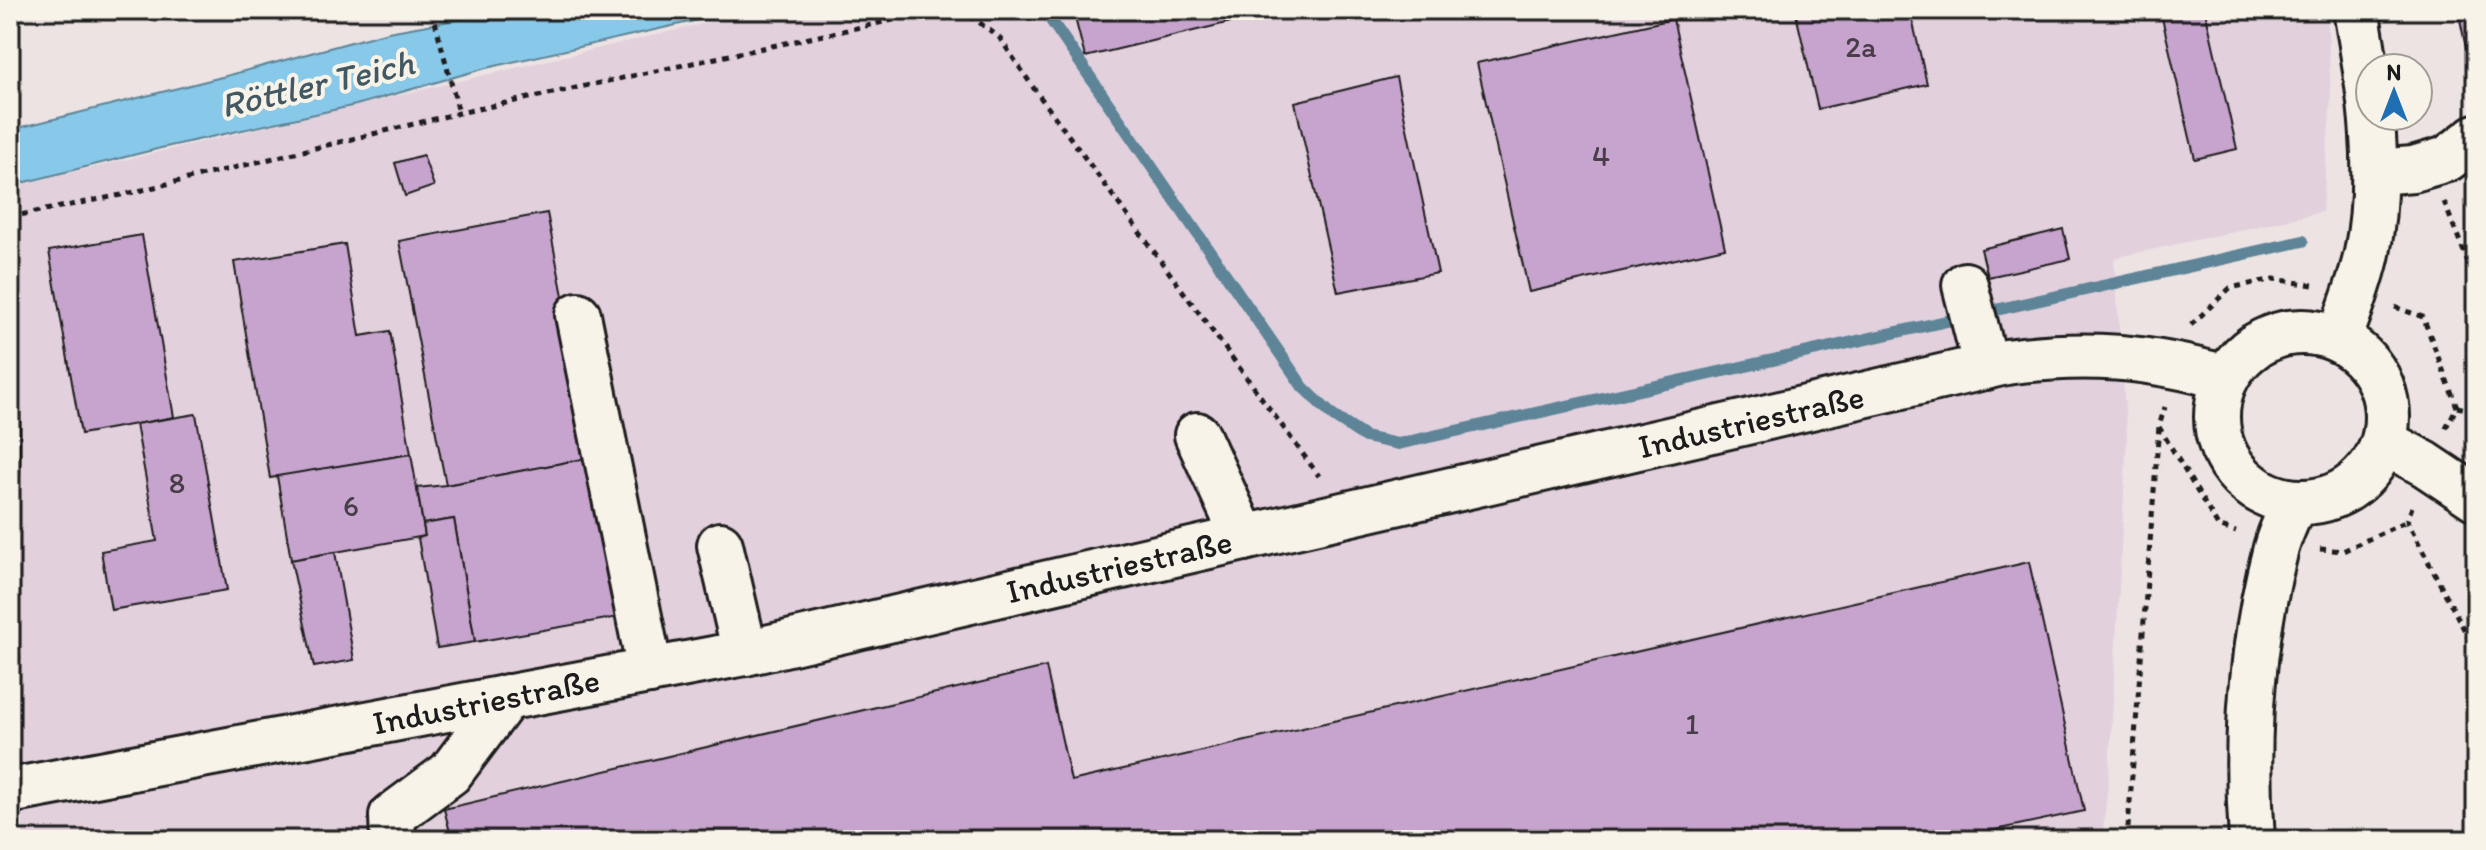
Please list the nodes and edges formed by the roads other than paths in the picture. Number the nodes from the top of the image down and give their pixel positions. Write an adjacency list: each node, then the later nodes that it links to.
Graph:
1 (2356, 10): 3 (street)
2 (2476, 137): 3 (street)
3 (2376, 172): 6 (street)
4 (1965, 285): 7 (street)
5 (578, 315): 16 (street)
6 (2339, 340): 8 (street); 10 (street)
7 (1982, 349): 8 (street, Industriestraße); 13 (street, Industriestraße)
8 (2226, 378): 12 (street)
9 (1197, 435): 13 (street)
10 (2384, 442): 11 (street); 12 (street)
11 (2476, 498)
12 (2294, 503): 20 (street)
13 (1244, 538): 15 (street, Industriestraße)
14 (720, 545): 15 (street)
15 (745, 653): 16 (street, Industriestraße)
16 (650, 671): 17 (street, Industriestraße)
17 (507, 697): 18 (street, Industriestraße); 19 (street)
18 (10, 791)
19 (393, 840)
20 (2252, 840)

